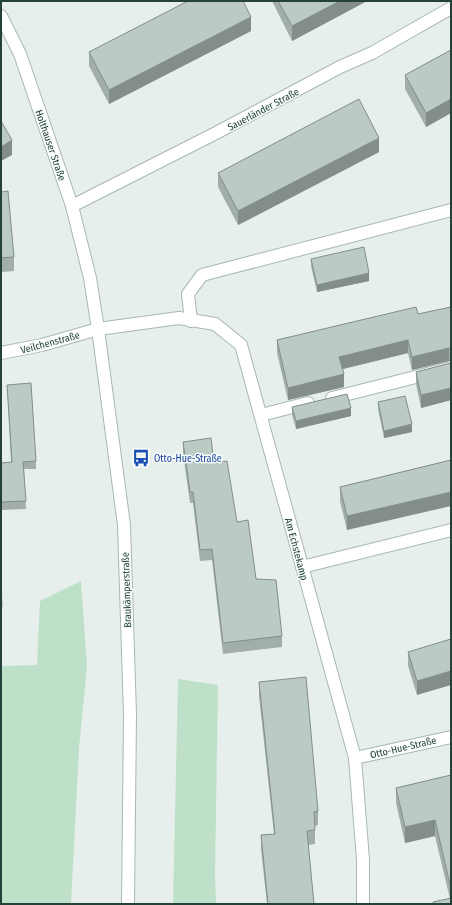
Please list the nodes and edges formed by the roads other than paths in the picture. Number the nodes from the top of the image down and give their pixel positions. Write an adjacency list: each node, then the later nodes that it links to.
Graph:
1 (451, 8): 3 (street, Sauerländer Straße)
2 (1, 16): 3 (street, Holthauser Straße)
3 (72, 206): 5 (street, Holthauser Straße)
4 (451, 210): 6 (street)
5 (90, 278): 7 (street, Braukämperstraße)
6 (191, 321): 7 (street, Am Echstekamp); 10 (street, Am Echstekamp)
7 (98, 329): 8 (street, Veilchenstraße); 15 (street, Braukämperstraße)
8 (1, 353)
9 (451, 368): 10 (street)
10 (261, 415): 12 (street, Am Echstekamp)
11 (451, 530): 12 (street)
12 (302, 567): 14 (street, Am Echstekamp)
13 (451, 736): 14 (street, Otto-Hue-Straße)
14 (354, 758): 16 (street, Am Echstekamp)
15 (128, 904)
16 (363, 904)

